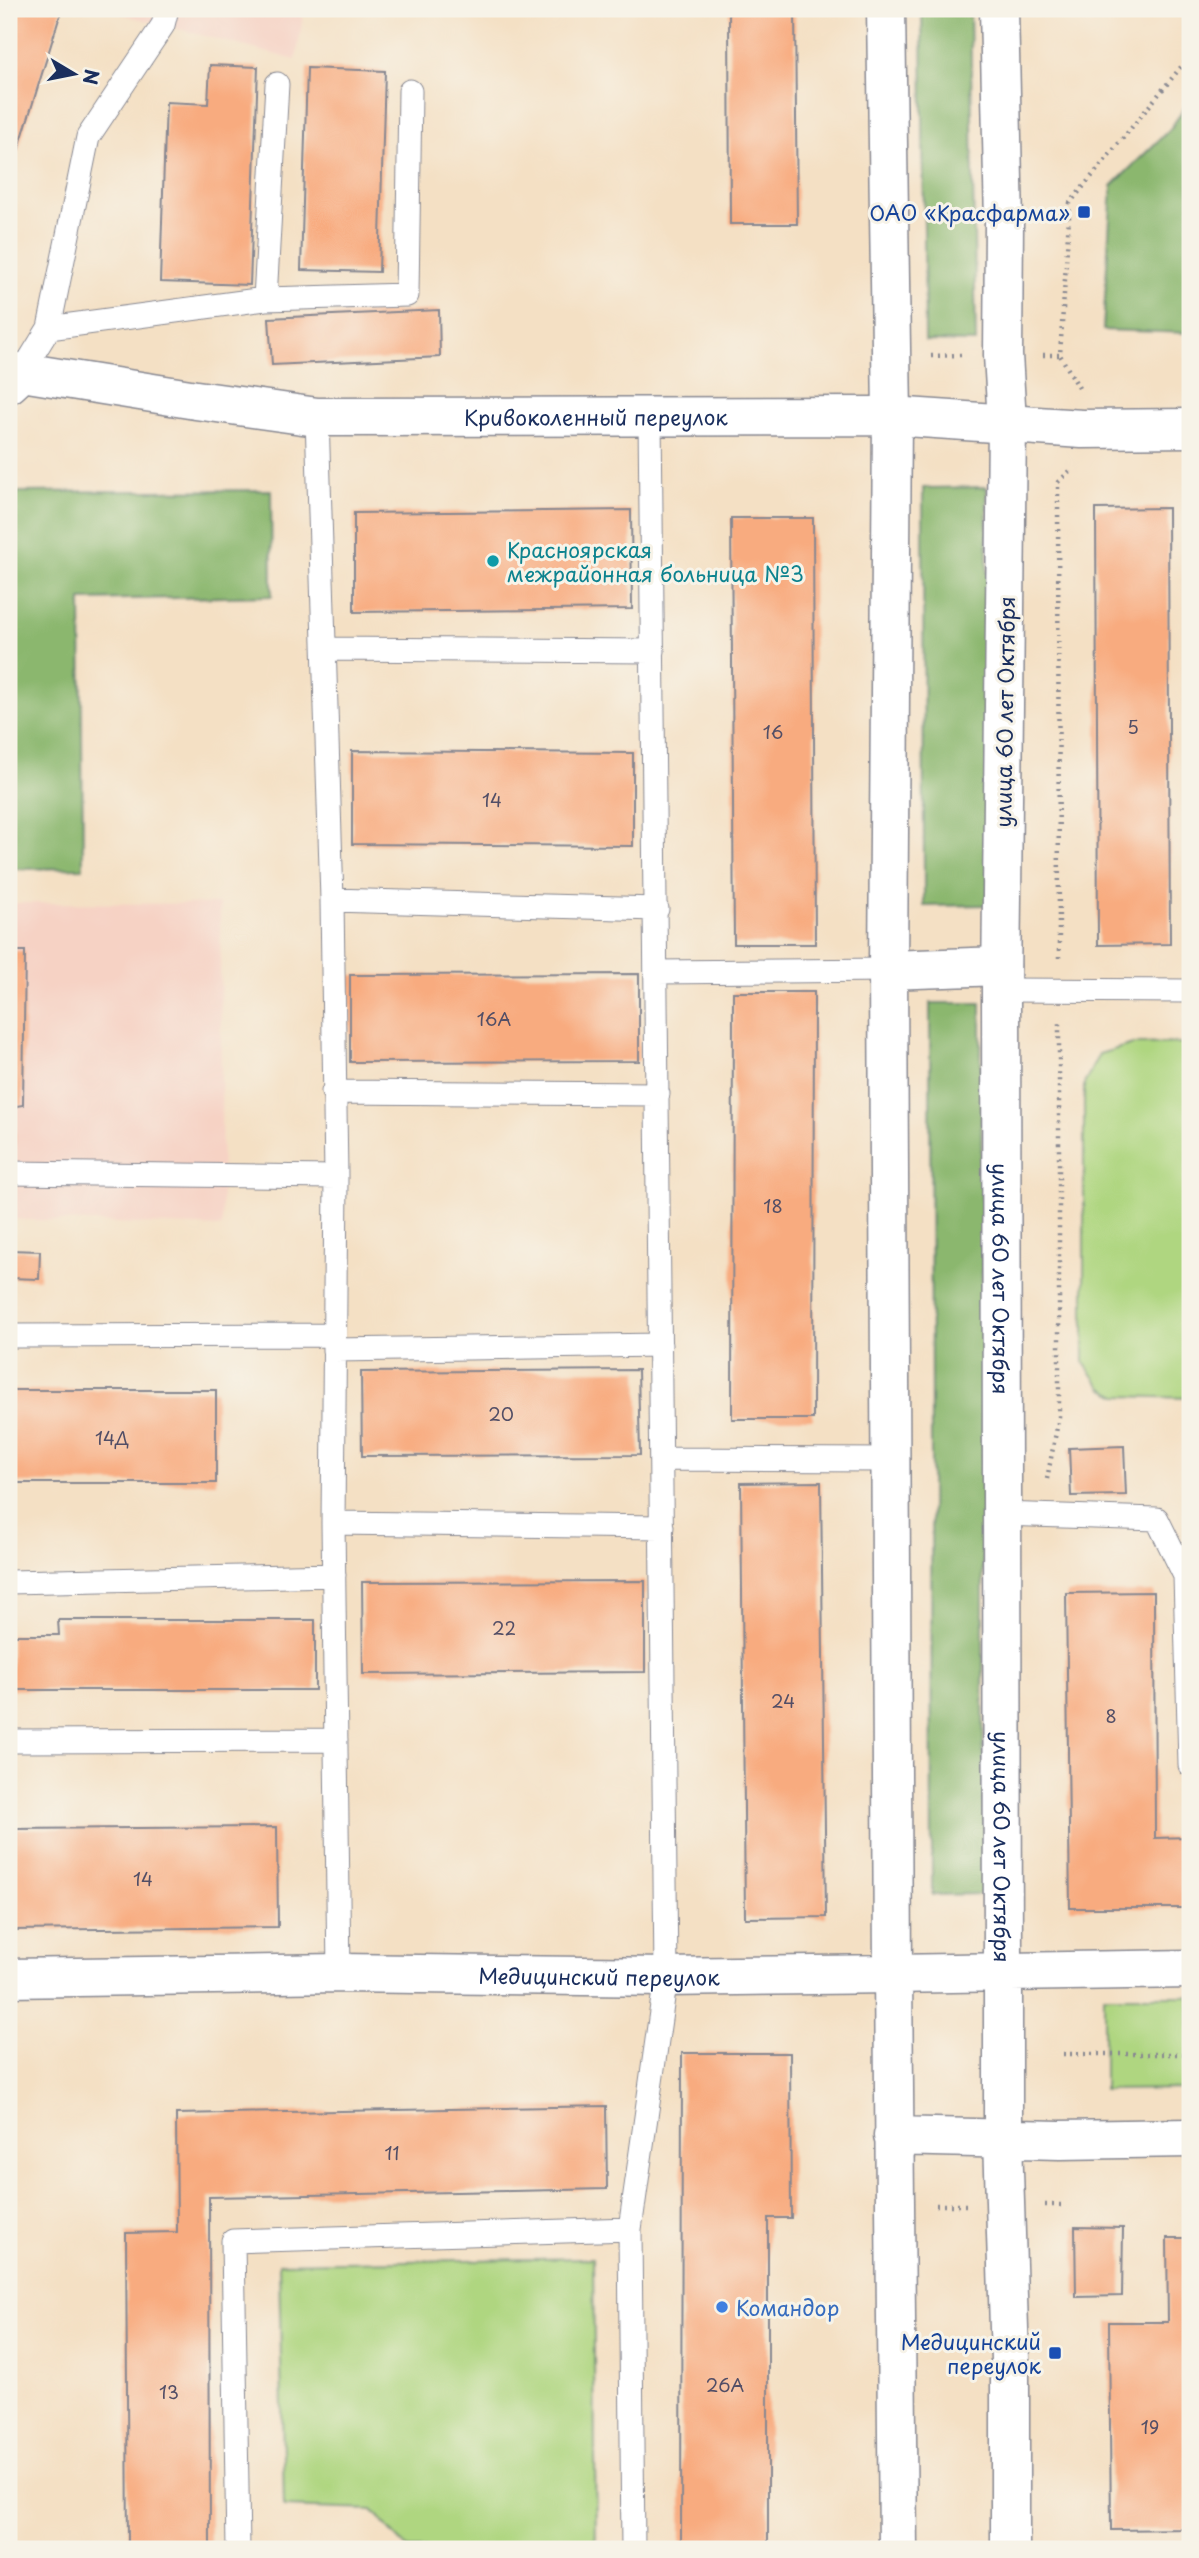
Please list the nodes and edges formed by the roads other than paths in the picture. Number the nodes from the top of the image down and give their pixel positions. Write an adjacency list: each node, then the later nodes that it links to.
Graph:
1 (167, 9): 7 (lane)
2 (886, 9): 10 (street)
3 (999, 9): 12 (street, улица 60 лет Октября)
4 (277, 84): 6 (lane)
5 (410, 91): 6 (lane)
6 (265, 299): 7 (lane)
7 (49, 328): 8 (lane)
8 (16, 378): 11 (street, Кривоколенный переулок)
9 (650, 416): 10 (street, Кривоколенный переулок); 11 (street, Кривоколенный переулок); 15 (lane)
10 (892, 416): 12 (street, Кривоколенный переулок); 18 (street)
11 (317, 417): 14 (lane)
12 (1007, 422): 13 (street, Кривоколенный переулок); 20 (street, улица 60 лет Октября)
13 (1190, 428)
14 (325, 649): 15 (lane); 16 (lane)
15 (653, 652): 17 (lane)
16 (332, 900): 17 (lane); 22 (lane)
17 (657, 909): 19 (lane)
18 (888, 970): 19 (lane); 20 (street); 30 (street)
19 (657, 972): 23 (lane)
20 (1001, 978): 21 (lane); 31 (street, улица 60 лет Октября)
21 (1190, 991)
22 (333, 1092): 23 (lane); 25 (lane)
23 (658, 1094): 28 (lane)
24 (9, 1173): 25 (lane)
25 (336, 1177): 27 (lane)
26 (9, 1336): 27 (lane)
27 (334, 1343): 28 (lane); 32 (lane)
28 (660, 1345): 29 (lane)
29 (662, 1459): 30 (lane); 33 (lane)
30 (890, 1460): 42 (street)
31 (1000, 1514): 38 (lane); 40 (street, улица 60 лет Октября)
32 (332, 1523): 33 (lane); 34 (lane)
33 (662, 1527): 43 (lane)
34 (334, 1575): 35 (lane); 36 (lane)
35 (9, 1582)
36 (336, 1740): 37 (lane); 41 (lane)
37 (9, 1741)
38 (1190, 1765)
39 (1190, 1969): 40 (street, Медицинский переулок)
40 (1003, 1970): 42 (street, Медицинский переулок); 47 (street, улица 60 лет Октября)
41 (339, 1973): 43 (street, Медицинский переулок); 44 (street, Медицинский переулок)
42 (893, 1974): 43 (street, Медицинский переулок); 45 (street)
43 (666, 1977): 48 (lane)
44 (9, 1978)
45 (893, 2136): 47 (street); 51 (street)
46 (1190, 2138): 47 (street)
47 (1003, 2139): 52 (street, улица 60 лет Октября)
48 (630, 2228): 49 (lane); 50 (lane)
49 (238, 2549)
50 (633, 2549)
51 (898, 2549)
52 (1010, 2549)

